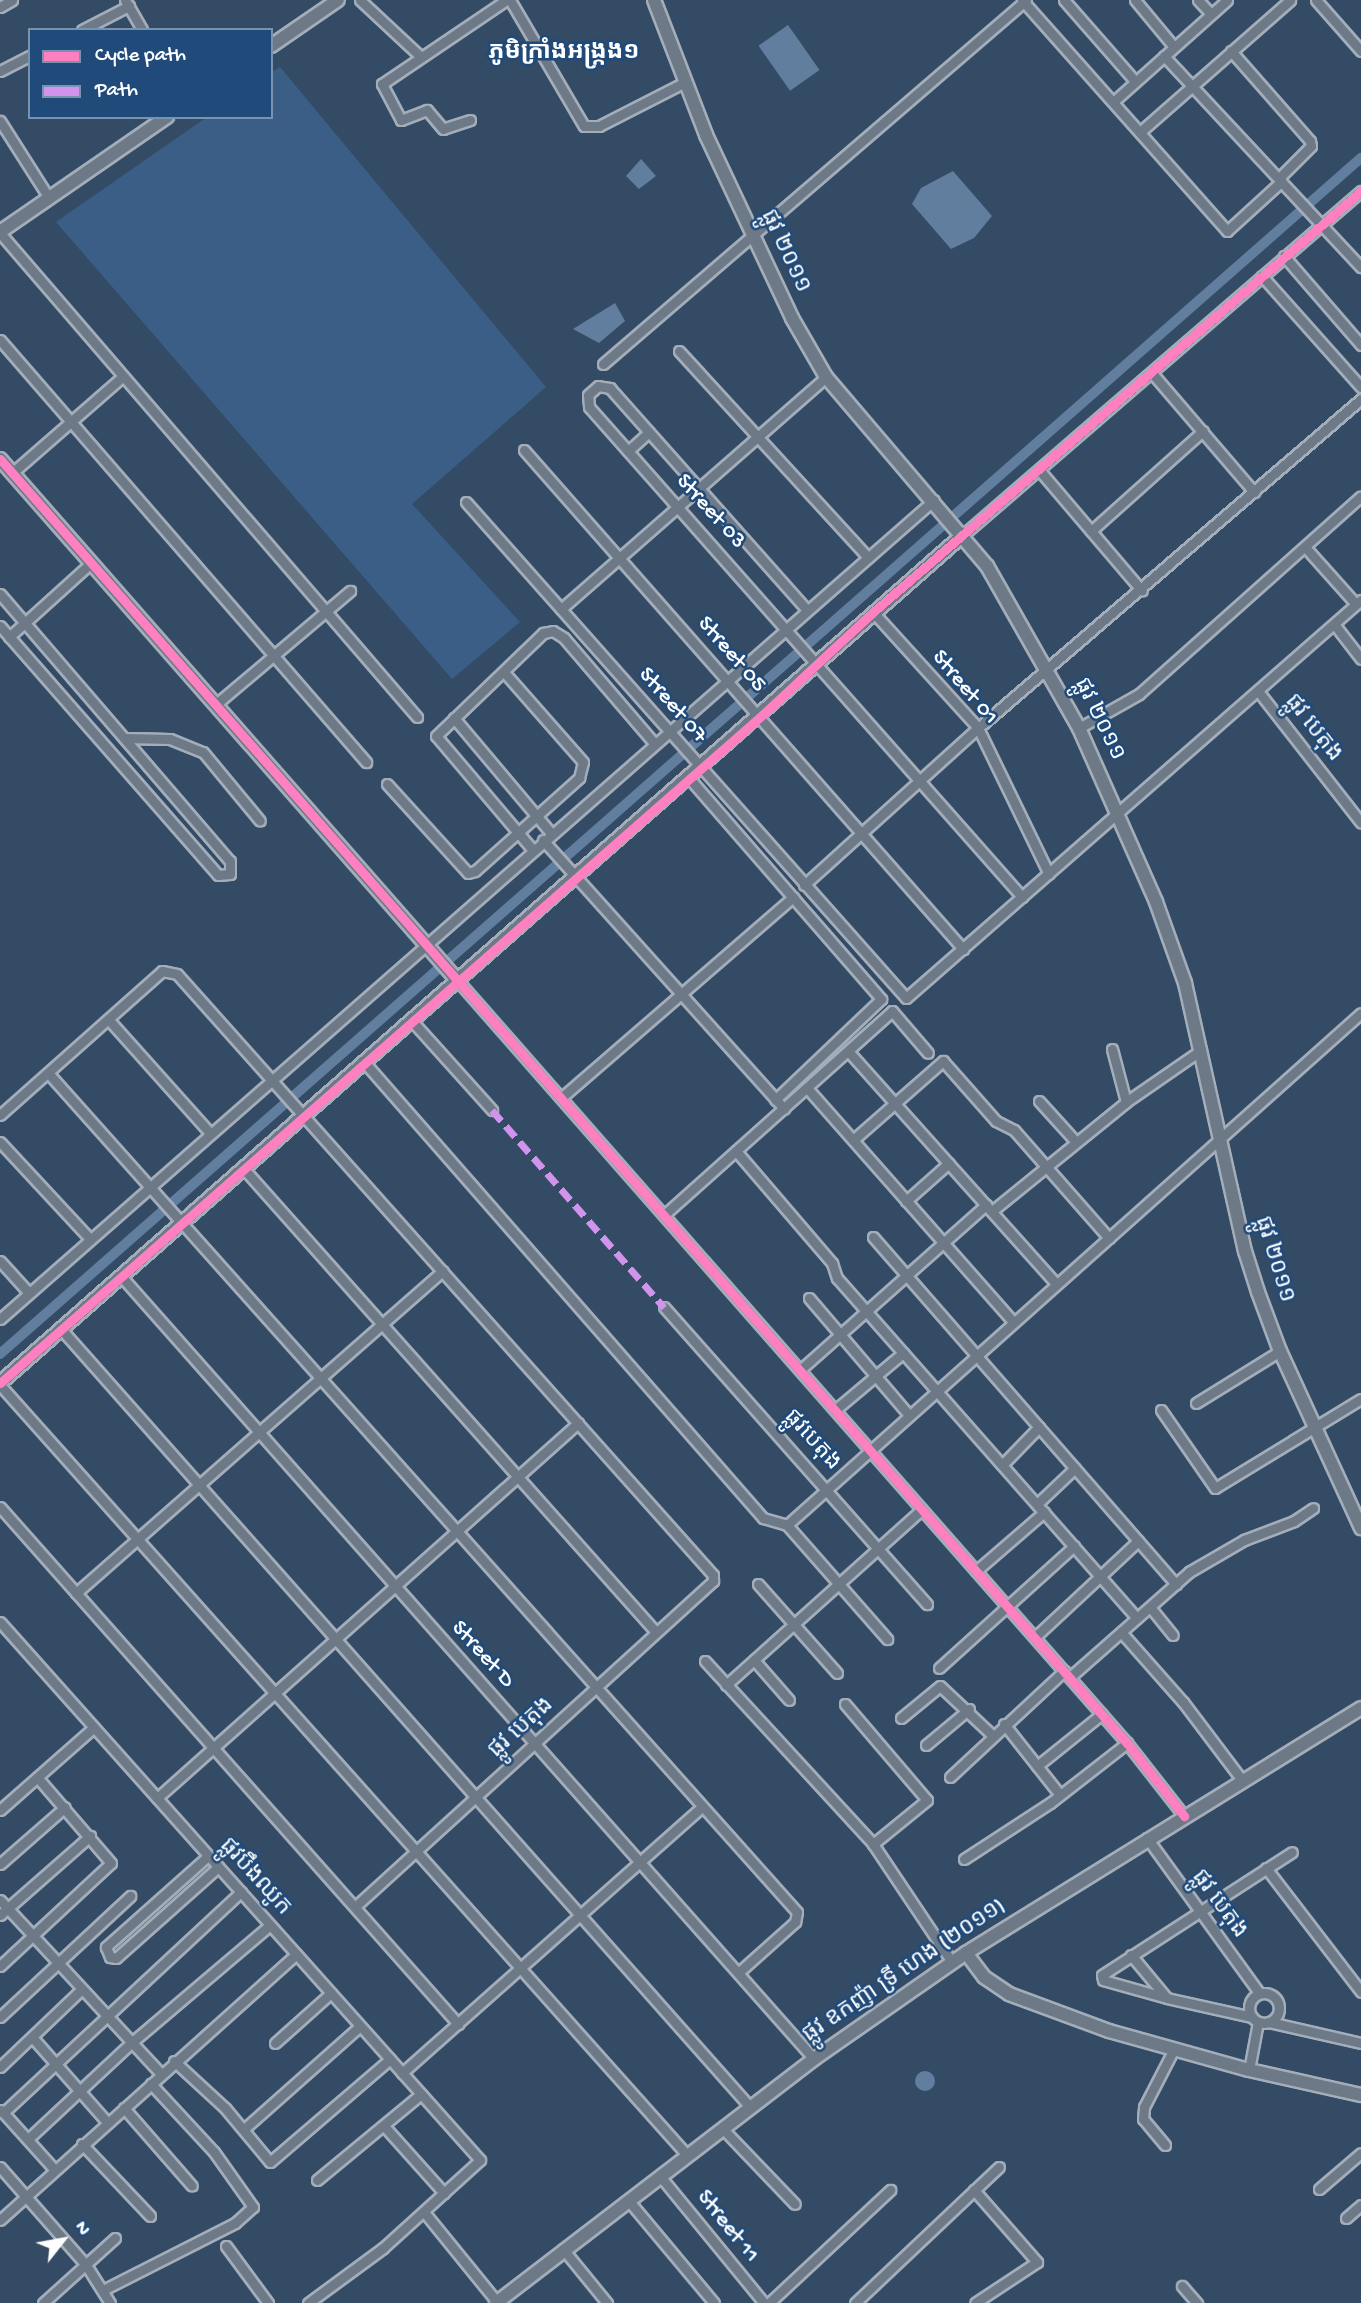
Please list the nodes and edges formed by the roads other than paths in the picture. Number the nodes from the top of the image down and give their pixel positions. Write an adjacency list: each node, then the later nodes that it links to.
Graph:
1 (12, 0): 14 (street)
2 (338, 0): 18 (main road)
3 (360, 0): 22 (street)
4 (508, 0): 22 (street); 27 (street)
5 (654, 0): 27 (main road, ផ្លូវ ២០១១)
6 (1064, 0): 26 (street)
7 (1135, 0): 19 (street)
8 (1198, 0): 15 (street)
9 (1227, 0): 15 (street)
10 (1290, 0): 20 (street)
11 (1316, 0): 21 (street)
12 (1024, 1): 29 (street); 39 (street)
13 (127, 3): 16 (street); 17 (street)
14 (0, 7)
15 (1211, 14): 19 (street)
16 (85, 28)
17 (141, 28)
18 (273, 45)
19 (1174, 47): 23 (street)
20 (1231, 51): 28 (street); 34 (street)
21 (1361, 51)
22 (420, 56): 31 (street)
23 (1164, 56): 26 (street); 28 (street)
24 (28, 57): 25 (street)
25 (0, 71)
26 (1135, 81): 29 (street)
27 (683, 83): 39 (main road, ផ្លូវ ២០១១)
28 (1192, 86): 33 (street); 34 (street)
29 (1113, 102): 33 (street)
30 (164, 119): 36 (main road)
31 (470, 120)
32 (0, 121): 36 (street)
33 (1140, 132): 34 (street)
34 (1280, 180): 37 (street)
35 (1361, 191): 37 (street)
36 (49, 198): 38 (main road)
37 (1322, 224): 40 (street); 41 (street)
38 (0, 232): 48 (street)
39 (753, 234): 46 (street); 49 (main road, ផ្លូវ ២០១១)
40 (1284, 256): 42 (street); 44 (street)
41 (1361, 267)
42 (1262, 276): 47 (street); 50 (street)
43 (0, 340): 52 (street)
44 (1361, 345)
45 (679, 351): 55 (street)
46 (603, 365)
47 (1152, 373): 54 (street); 59 (street)
48 (123, 376): 52 (street); 79 (street)
49 (827, 377): 55 (street); 65 (main road, ផ្លូវ ២០១១)
50 (1361, 387)
51 (1361, 400): 62 (street)
52 (71, 422): 60 (street); 86 (street)
53 (649, 432): 57 (street); 57 (street, Street 03); 61 (street, Street 03)
54 (1203, 432): 62 (street); 68 (street)
55 (759, 436): 61 (street); 70 (street)
56 (524, 450): 71 (street, Street 05)
57 (628, 451): 66 (street, Street 03)
58 (0, 459): 60 (main road)
59 (1040, 471): 67 (street); 68 (street)
60 (12, 473): 72 (main road)
61 (699, 488): 66 (street); 78 (street, Street 03)
62 (1254, 492): 74 (street)
63 (1361, 496): 69 (street)
64 (466, 502): 77 (street, Street 07)
65 (936, 502): 67 (main road, ផ្លូវ ២០១១); 70 (street)
66 (679, 506): 71 (street); 84 (street, Street 03)
67 (962, 531): 80 (main road); 89 (main road, ផ្លូវ ២០១១)
68 (1091, 531): 74 (street)
69 (1305, 547): 76 (street); 98 (street)
70 (868, 557): 78 (street)
71 (619, 558): 77 (street); 91 (street, Street 05)
72 (91, 563): 81 (street); 93 (main road)
73 (350, 591): 79 (street)
74 (1142, 591): 89 (street)
75 (0, 594): 81 (street)
76 (1358, 602): 82 (street)
77 (561, 609): 99 (street, Street 07)
78 (807, 610): 84 (street)
79 (326, 611): 86 (street); 95 (street)
80 (873, 612): 88 (main road); 97 (street, Street 01)
81 (25, 622): 85 (street); 100 (street)
82 (1334, 624): 87 (street); 92 (street)
83 (0, 626): 85 (street)
84 (788, 629): 88 (street, Street 03); 91 (street)
85 (9, 637): 100 (street)
86 (274, 656): 93 (street); 102 (street)
87 (1361, 659)
88 (817, 661): 94 (main road); 105 (street, Street 03)
89 (1049, 669): 97 (street); 98 (main road, ផ្លូវ ២០១១)
90 (504, 672): 96 (street); 101 (street); 108 (street)
91 (729, 682): 94 (street, Street 05); 99 (street)
92 (1258, 691): 107 (street); 110 (street, ផ្លូវ បេតុង)
93 (215, 705): 121 (main road)
94 (757, 714): 103 (main road); 113 (street, Street 05)
95 (417, 717)
96 (454, 718): 108 (street); 111 (street)
97 (978, 728): 105 (street); 117 (street, Street 01)
98 (1079, 728): 107 (main road, ផ្លូវ ២០១១)
99 (672, 734): 101 (street); 103 (street, Street 07)
100 (124, 738): 109 (street)
101 (654, 743): 112 (street)
102 (366, 762)
103 (698, 765): 104 (main road); 118 (street, Street 07)
104 (689, 778): 116 (main road); 119 (street)
105 (920, 780): 113 (street); 120 (street, Street 03)
106 (387, 784): 111 (street)
107 (1119, 814): 117 (street); 132 (main road, ផ្លូវ ២០១១)
108 (537, 816): 111 (street); 112 (street)
109 (260, 821)
110 (1361, 823)
111 (517, 832): 115 (street)
112 (551, 833): 114 (street)
113 (861, 833): 118 (street); 122 (street, Street 05)
114 (546, 844): 115 (street); 116 (street)
115 (532, 849): 121 (street)
116 (574, 872): 123 (main road); 124 (street)
117 (1049, 874): 120 (street)
118 (804, 885): 122 (street, Street 07)
119 (793, 897): 124 (street); 139 (street)
120 (1022, 897): 122 (street)
121 (427, 946): 123 (main road); 136 (street)
122 (963, 949)
123 (454, 977): 127 (main road); 138 (street)
124 (683, 994): 138 (street); 139 (street)
125 (1361, 1013): 128 (street)
126 (109, 1020): 135 (street); 136 (street); 147 (street)
127 (412, 1021): 134 (main road); 144 (street)
128 (1353, 1021): 129 (street); 148 (street)
129 (1361, 1030)
130 (1112, 1049): 142 (street)
131 (848, 1051): 133 (street); 137 (street); 141 (street)
132 (1201, 1051): 142 (street); 148 (main road, ផ្លូវ ២០១១)
133 (928, 1052)
134 (365, 1063): 145 (main road); 206 (street)
135 (49, 1074): 146 (street); 156 (street)
136 (273, 1081): 145 (street); 147 (street)
137 (807, 1088): 143 (street); 149 (street)
138 (561, 1098): 159 (street)
139 (775, 1100): 143 (street)
140 (1039, 1101): 151 (street)
141 (895, 1102): 149 (street); 153 (street); 154 (street)
142 (1126, 1102): 151 (street)
143 (784, 1109): 152 (street)
144 (492, 1110)
145 (302, 1113): 155 (main road); 166 (street)
146 (0, 1115)
147 (209, 1132): 156 (street)
148 (1220, 1137): 163 (street); 179 (main road, ផ្លូវ ២០១១)
149 (853, 1140): 157 (street)
150 (0, 1142): 162 (street)
151 (1076, 1142): 154 (street)
152 (736, 1151): 159 (street); 173 (street)
153 (948, 1163): 157 (street); 158 (street)
154 (1046, 1166): 158 (street); 163 (street)
155 (244, 1169): 160 (main road); 176 (street)
156 (150, 1189): 160 (street); 162 (street)
157 (906, 1201): 164 (street)
158 (989, 1208): 164 (street); 169 (street)
159 (664, 1215): 182 (street)
160 (179, 1221): 168 (main road); 184 (street)
161 (873, 1237): 167 (street)
162 (90, 1238): 170 (street)
163 (1109, 1238): 169 (street)
164 (943, 1242): 167 (street); 175 (street)
165 (0, 1261): 170 (street)
166 (443, 1271): 176 (street); 192 (street)
167 (906, 1275): 173 (street); 181 (street)
168 (121, 1276): 177 (main road); 195 (street, Street D)
169 (1056, 1284): 175 (street)
170 (29, 1293): 174 (street)
171 (810, 1298): 178 (street)
172 (664, 1307): 201 (street, ផ្លូវបេតុង)
173 (865, 1310): 178 (street); 180 (street)
174 (0, 1319)
175 (1013, 1322): 181 (street)
176 (382, 1325): 184 (street); 199 (street)
177 (61, 1329): 185 (main road); 200 (street)
178 (840, 1334): 182 (street); 183 (street)
179 (1280, 1351): 188 (street); 194 (main road, ផ្លូវ ២០១១)
180 (904, 1353): 183 (street); 186 (street)
181 (976, 1355): 186 (street); 193 (street)
182 (800, 1370): 189 (street)
183 (876, 1376): 189 (street); 191 (street)
184 (320, 1379): 195 (street); 208 (street)
185 (0, 1384): 209 (street)
186 (936, 1391): 191 (street); 197 (street)
187 (1361, 1399): 194 (street)
188 (1196, 1403)
189 (835, 1410): 196 (street)
190 (1161, 1410): 194 (street)
191 (909, 1415): 196 (street)
192 (578, 1423): 199 (street); 226 (street, ផ្លូវ បេតុង)
193 (1039, 1427): 197 (street); 198 (street)
194 (1316, 1427): 207 (main road, ផ្លូវ ២០១១)
195 (259, 1433): 200 (street); 218 (street, Street D)
196 (870, 1450): 201 (street); 205 (street)
197 (1002, 1465): 203 (street)
198 (1075, 1468): 203 (street); 210 (street)
199 (517, 1476): 208 (street); 226 (street)
200 (199, 1485): 209 (street); 230 (street)
201 (828, 1488): 206 (street); 212 (street, ផ្លូវបេតុង)
202 (0, 1507): 219 (street)
203 (1040, 1508): 211 (street); 213 (street)
204 (1313, 1508): 217 (street)
205 (922, 1509): 212 (street); 213 (street)
206 (787, 1525): 216 (street)
207 (1361, 1528)
208 (456, 1532): 218 (street); 238 (street)
209 (137, 1539): 219 (street); 239 (street)
210 (1138, 1541): 214 (street); 217 (street)
211 (1074, 1546): 214 (street); 221 (street)
212 (878, 1548): 216 (street); 220 (street, ផ្លូវបេតុង)
213 (976, 1571): 221 (street)
214 (1100, 1576): 223 (street); 229 (street)
215 (758, 1584): 225 (street)
216 (838, 1584): 225 (street); 231 (street)
217 (1176, 1584): 222 (street)
218 (395, 1586): 230 (street); 249 (street, Street D)
219 (76, 1593): 252 (street)
220 (927, 1604)
221 (1008, 1606): 229 (street); 234 (street)
222 (1150, 1607): 223 (street); 228 (street)
223 (1137, 1618): 227 (street)
224 (0, 1622): 247 (street, ផ្លូវបឹងឈូក)
225 (793, 1624): 232 (street); 235 (street)
226 (656, 1632): 238 (street, ផ្លូវ បេតុង)
227 (1121, 1632): 236 (street); 256 (street)
228 (1173, 1634)
229 (1035, 1637): 236 (street)
230 (335, 1639): 239 (street); 258 (street)
231 (887, 1639)
232 (754, 1660): 237 (street); 240 (street)
233 (705, 1661): 237 (street)
234 (939, 1668)
235 (837, 1674)
236 (1067, 1674): 244 (street); 246 (street)
237 (726, 1685): 266 (street)
238 (595, 1688): 249 (street, ផ្លូវ បេតុង); 261 (street)
239 (274, 1693): 252 (street); 268 (street)
240 (789, 1700)
241 (845, 1704): 266 (street)
242 (1361, 1708): 256 (main road, ផ្លូវ ឧកញ៉ា ទ្រី ហេង (២០១១))
243 (969, 1709): 245 (street); 248 (street); 251 (street)
244 (1102, 1714): 250 (street); 253 (street)
245 (901, 1718)
246 (1003, 1724): 248 (street); 253 (street)
247 (94, 1727): 254 (street); 259 (street, ផ្លូវបឹងឈូក)
248 (993, 1735): 255 (street)
249 (534, 1743): 258 (street, ផ្លូវ បេតុង); 271 (street, Street D)
250 (1128, 1743): 257 (street); 263 (street)
251 (926, 1745)
252 (213, 1747): 259 (street); 278 (street)
253 (1037, 1766): 257 (street)
254 (37, 1777): 260 (street); 262 (street)
255 (950, 1777)
256 (1242, 1780): 263 (main road, ផ្លូវ ឧកញ៉ា ទ្រី ហេង (២០១១))
257 (1060, 1795): 270 (street)
258 (476, 1797): 268 (street, ផ្លូវ បេតុង); 281 (street)
259 (157, 1798): 269 (street, ផ្លូវបឹងឈូក)
260 (65, 1807): 264 (street); 272 (street)
261 (702, 1807): 271 (street); 292 (street)
262 (0, 1810)
263 (1184, 1816): 265 (main road, ផ្លូវ ឧកញ៉ា ទ្រី ហេង (២០១១))
264 (90, 1836): 279 (street); 284 (street)
265 (1147, 1838): 280 (street, ផ្លូវ បេតុង); 285 (main road, ផ្លូវ ឧកញ៉ា ទ្រី ហេង (២០១១))
266 (873, 1844): 288 (street)
267 (1292, 1852): 274 (street)
268 (415, 1853): 278 (street, ផ្លូវ បេតុង); 291 (street)
269 (208, 1856): 273 (street, ផ្លូវបឹងឈូក); 273 (street)
270 (964, 1859)
271 (640, 1863): 281 (street); 292 (street, Street D)
272 (0, 1864)
273 (218, 1867): 275 (street, ផ្លូវបឹងឈូក)
274 (1266, 1868): 280 (street); 294 (street)
275 (241, 1892): 283 (street, ផ្លូវបឹងឈូក); 298 (street)
276 (130, 1896): 289 (street)
277 (0, 1900): 279 (street)
278 (355, 1907): 302 (street)
279 (8, 1908): 282 (street); 284 (street)
280 (1198, 1913): 287 (street); 296 (street, ផ្លូវ បេតុង)
281 (580, 1915): 291 (street); 321 (street)
282 (0, 1916)
283 (270, 1925): 286 (street, ផ្លូវបឹងឈូក); 306 (street)
284 (33, 1936): 289 (street); 290 (street)
285 (967, 1952): 288 (main road, ផ្លូវ ឧកញ៉ា ទ្រី ហេង (២០១១)); 308 (main road)
286 (296, 1954): 295 (street, ផ្លូវបឹងឈូក); 311 (street)
287 (1131, 1955): 297 (street); 297 (street)
288 (952, 1962): 310 (main road, ផ្លូវ ឧកញ៉ា ទ្រី ហេង (២០១១))
289 (59, 1964): 293 (street); 299 (street)
290 (0, 1966)
291 (519, 1970): 302 (street); 332 (street)
292 (738, 1973): 310 (street, Street D)
293 (82, 1989): 298 (street); 304 (street)
294 (1361, 1992)
295 (331, 1993): 303 (street, ផ្លូវបឹងឈូក); 307 (street)
296 (1259, 1993): 300 (street); 301 (street)
297 (1167, 1998): 300 (street)
298 (107, 2016): 306 (street); 312 (street)
299 (0, 2017)
300 (1255, 2020): 301 (street); 314 (street)
301 (1269, 2022): 305 (street)
302 (458, 2024): 315 (street)
303 (360, 2026): 309 (street, ផ្លូវបឹងឈូក); 327 (street)
304 (32, 2037): 312 (street); 313 (street)
305 (1359, 2041)
306 (131, 2043): 316 (street); 318 (street)
307 (275, 2043)
308 (1174, 2049): 314 (main road); 330 (street)
309 (390, 2059): 315 (street, ផ្លូវបឹងឈូក); 327 (street)
310 (814, 2059): 321 (main road, ផ្លូវ ឧកញ៉ា ទ្រី ហេង (២០១១))
311 (174, 2061): 316 (street); 327 (street)
312 (56, 2064): 318 (street); 323 (street)
313 (0, 2067)
314 (1249, 2070): 320 (main road)
315 (402, 2073): 319 (street, ផ្លូវបឹងឈូក)
316 (160, 2074): 317 (street)
317 (151, 2084): 322 (street); 356 (street)
318 (80, 2091): 324 (street); 328 (street)
319 (421, 2094): 325 (street); 342 (street, ផ្លូវបឹងឈូក)
320 (1361, 2095)
321 (750, 2107): 326 (main road, ផ្លូវ ឧកញ៉ា ទ្រី ហេង (២០១១))
322 (124, 2108): 324 (street); 338 (street)
323 (2, 2111): 328 (street)
324 (107, 2122): 329 (street)
325 (384, 2126): 337 (street); 342 (street)
326 (722, 2128): 332 (main road, ផ្លូវ ឧកញ៉ា ទ្រី ហេង (២០១១)); 345 (street)
327 (244, 2129)
328 (28, 2139): 335 (street)
329 (82, 2144): 335 (street); 348 (street)
330 (1165, 2145)
331 (1361, 2153): 339 (street)
332 (687, 2155): 336 (main road, ផ្លូវ ឧកញ៉ា ទ្រី ហេង (២០១១))
333 (0, 2167): 343 (street)
334 (999, 2167): 341 (street)
335 (54, 2168): 343 (street)
336 (660, 2176): 344 (main road, ផ្លូវ ឧកញ៉ា ទ្រី ហេង (២០១១)); 363 (street, Street 11)
337 (317, 2180)
338 (192, 2186)
339 (1319, 2189)
340 (890, 2190): 363 (street)
341 (974, 2190): 364 (street); 365 (street)
342 (444, 2193): 347 (street)
343 (26, 2195): 350 (street); 354 (street)
344 (628, 2200): 353 (main road, ផ្លូវ ឧកញ៉ា ទ្រី ហេង (២០១១)); 362 (street)
345 (795, 2204)
346 (1361, 2205): 349 (street)
347 (424, 2212): 359 (street); 360 (street)
348 (150, 2216)
349 (1346, 2218)
350 (0, 2220)
351 (115, 2238): 354 (street)
352 (226, 2246): 358 (street)
353 (563, 2249): 360 (main road, ផ្លូវ ឧកញ៉ា ទ្រី ហេង (២០១១)); 361 (street)
354 (86, 2264): 356 (street); 357 (street)
355 (1182, 2286): 366 (street)
356 (105, 2298)
357 (43, 2303)
358 (268, 2303)
359 (309, 2303)
360 (497, 2303)
361 (607, 2303)
362 (714, 2303)
363 (766, 2303)
364 (855, 2303)
365 (975, 2303)
366 (1197, 2303)

